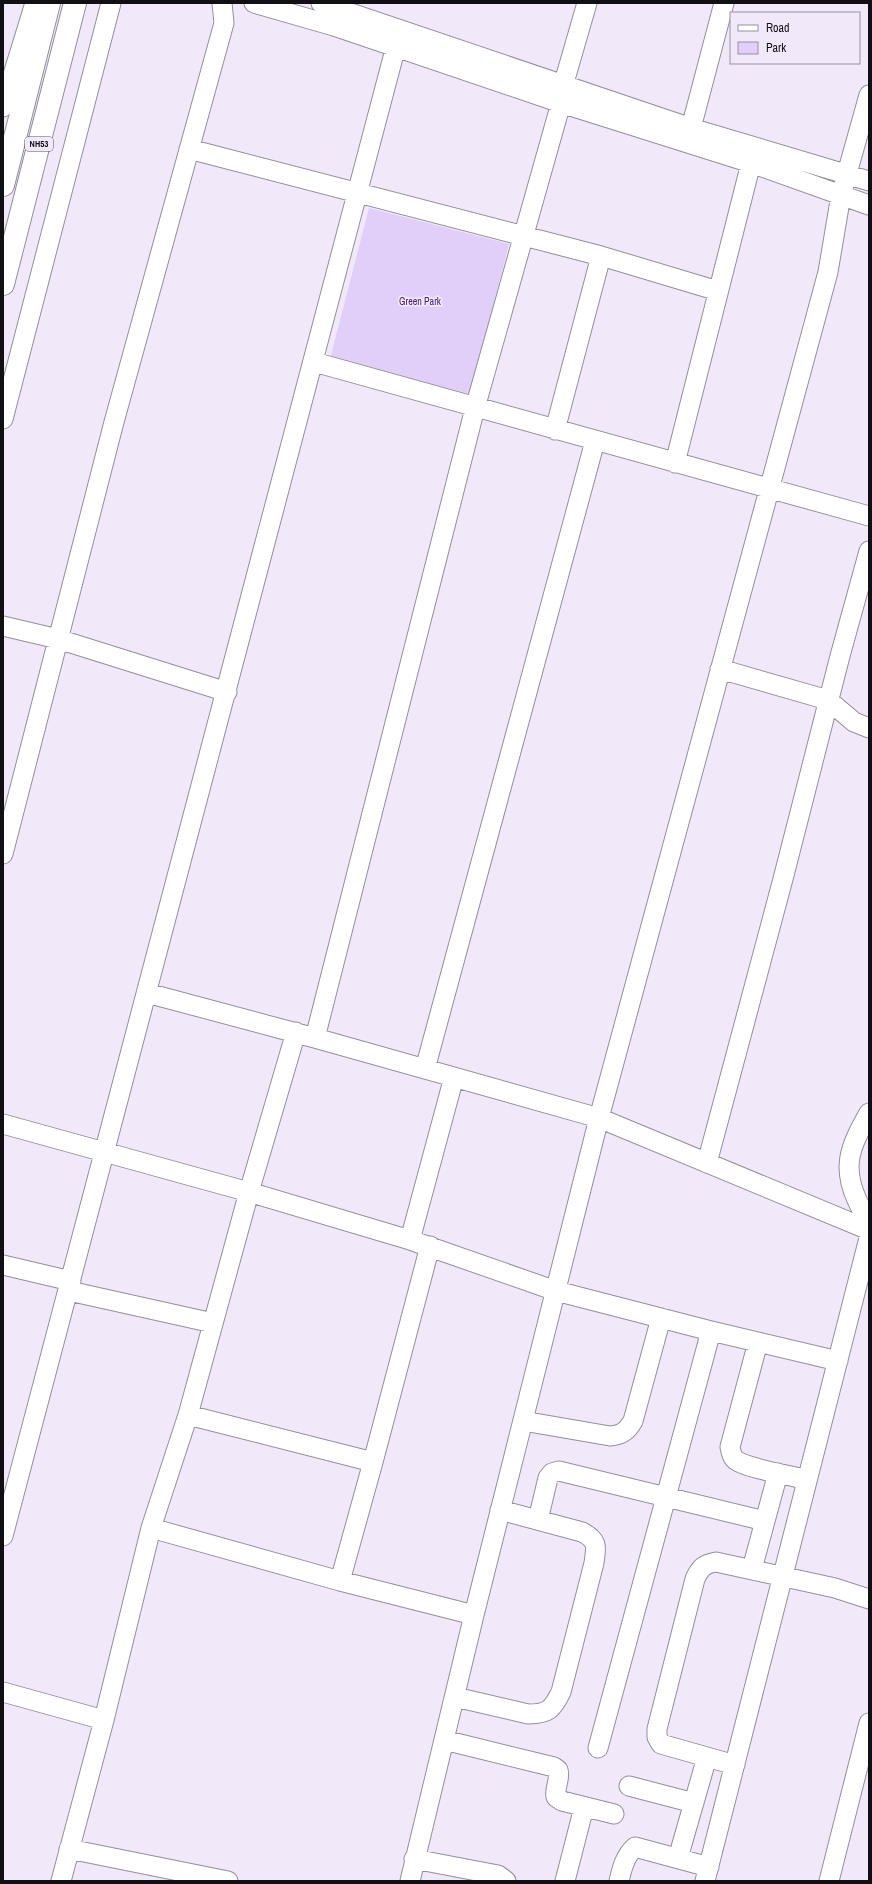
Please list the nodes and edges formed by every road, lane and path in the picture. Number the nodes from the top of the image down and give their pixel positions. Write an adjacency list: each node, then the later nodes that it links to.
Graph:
1 (35, 3): 16 (street)
2 (49, 3): 22 (highway, NH53)
3 (75, 3): 28 (highway, NH53)
4 (111, 3): 32 (street)
5 (222, 3): 12 (street)
6 (236, 3): 12 (street)
7 (254, 3): 11 (street)
8 (321, 3): 11 (street)
9 (587, 3): 14 (street)
10 (724, 3): 17 (street)
11 (338, 13): 13 (street); 14 (street)
12 (224, 22): 18 (street)
13 (396, 46): 14 (street); 23 (street)
14 (562, 94): 17 (street); 19 (street); 26 (street)
15 (869, 95): 20 (street)
16 (3, 107)
17 (691, 128): 20 (street)
18 (189, 149): 23 (street); 40 (street)
19 (751, 163): 24 (street); 29 (street)
20 (846, 173): 21 (street); 24 (street)
21 (869, 181)
22 (3, 185)
23 (358, 194): 26 (street); 30 (street)
24 (841, 195): 25 (street); 36 (street)
25 (869, 205)
26 (523, 237): 27 (street); 31 (street)
27 (601, 256): 29 (street); 33 (street)
28 (3, 284)
29 (718, 292): 35 (street)
30 (314, 362): 31 (street); 42 (street)
31 (475, 408): 33 (street); 48 (street)
32 (3, 419)
33 (555, 430): 34 (street)
34 (595, 441): 35 (street); 49 (street)
35 (675, 464): 36 (street)
36 (769, 489): 37 (street); 41 (street)
37 (869, 516)
38 (869, 551): 43 (street)
39 (3, 626): 40 (street)
40 (58, 639): 42 (street); 45 (street)
41 (720, 669): 43 (street); 52 (street)
42 (227, 692): 46 (street)
43 (828, 700): 44 (street); 55 (street)
44 (869, 728)
45 (3, 854)
46 (147, 993): 47 (street); 54 (street)
47 (296, 1032): 48 (street); 56 (street)
48 (315, 1038): 49 (street)
49 (424, 1069): 50 (street)
50 (454, 1077): 52 (street); 60 (street)
51 (869, 1114): 57 (street)
52 (599, 1118): 55 (street); 64 (street)
53 (3, 1124): 54 (street)
54 (105, 1151): 56 (street); 63 (street)
55 (707, 1163): 58 (street)
56 (250, 1192): 60 (street); 66 (street)
57 (869, 1225)
58 (869, 1230)
59 (869, 1238): 69 (street)
60 (410, 1240): 61 (street)
61 (430, 1246): 64 (street); 72 (street)
62 (3, 1265): 63 (street)
63 (70, 1286): 66 (street); 80 (street)
64 (556, 1291): 65 (street); 71 (street)
65 (661, 1318): 67 (street); 71 (street)
66 (213, 1323): 70 (street)
67 (711, 1331): 68 (street); 75 (street)
68 (758, 1342): 69 (street); 73 (street)
69 (838, 1361): 74 (street)
70 (188, 1415): 72 (street); 79 (street)
71 (523, 1421): 76 (street)
72 (373, 1462): 83 (street)
73 (778, 1473): 74 (street); 78 (street)
74 (807, 1480): 82 (street)
75 (666, 1496): 77 (street); 78 (street); 91 (street)
76 (500, 1510): 77 (street); 85 (street)
77 (538, 1520): 87 (street)
78 (765, 1521): 81 (street)
79 (151, 1528): 83 (street); 88 (street)
80 (3, 1536)
81 (752, 1570): 82 (street); 92 (street)
82 (783, 1576): 84 (street); 93 (street)
83 (340, 1582): 85 (street)
84 (869, 1599)
85 (474, 1615): 87 (street)
86 (3, 1692): 88 (street)
87 (455, 1697): 90 (street)
88 (104, 1720): 98 (street)
89 (869, 1723): 108 (street)
90 (444, 1740): 96 (street); 100 (street)
91 (598, 1748)
92 (708, 1757): 93 (street); 95 (street)
93 (735, 1765): 101 (street)
94 (629, 1786): 95 (street)
95 (694, 1803): 99 (street)
96 (584, 1806): 97 (street); 106 (street)
97 (614, 1814)
98 (69, 1849): 102 (street); 103 (street)
99 (678, 1858): 101 (street); 107 (street)
100 (414, 1859): 104 (street); 105 (street)
101 (707, 1874)
102 (61, 1881)
103 (228, 1881)
104 (410, 1881)
105 (506, 1881)
106 (565, 1881)
107 (619, 1881)
108 (829, 1881)

